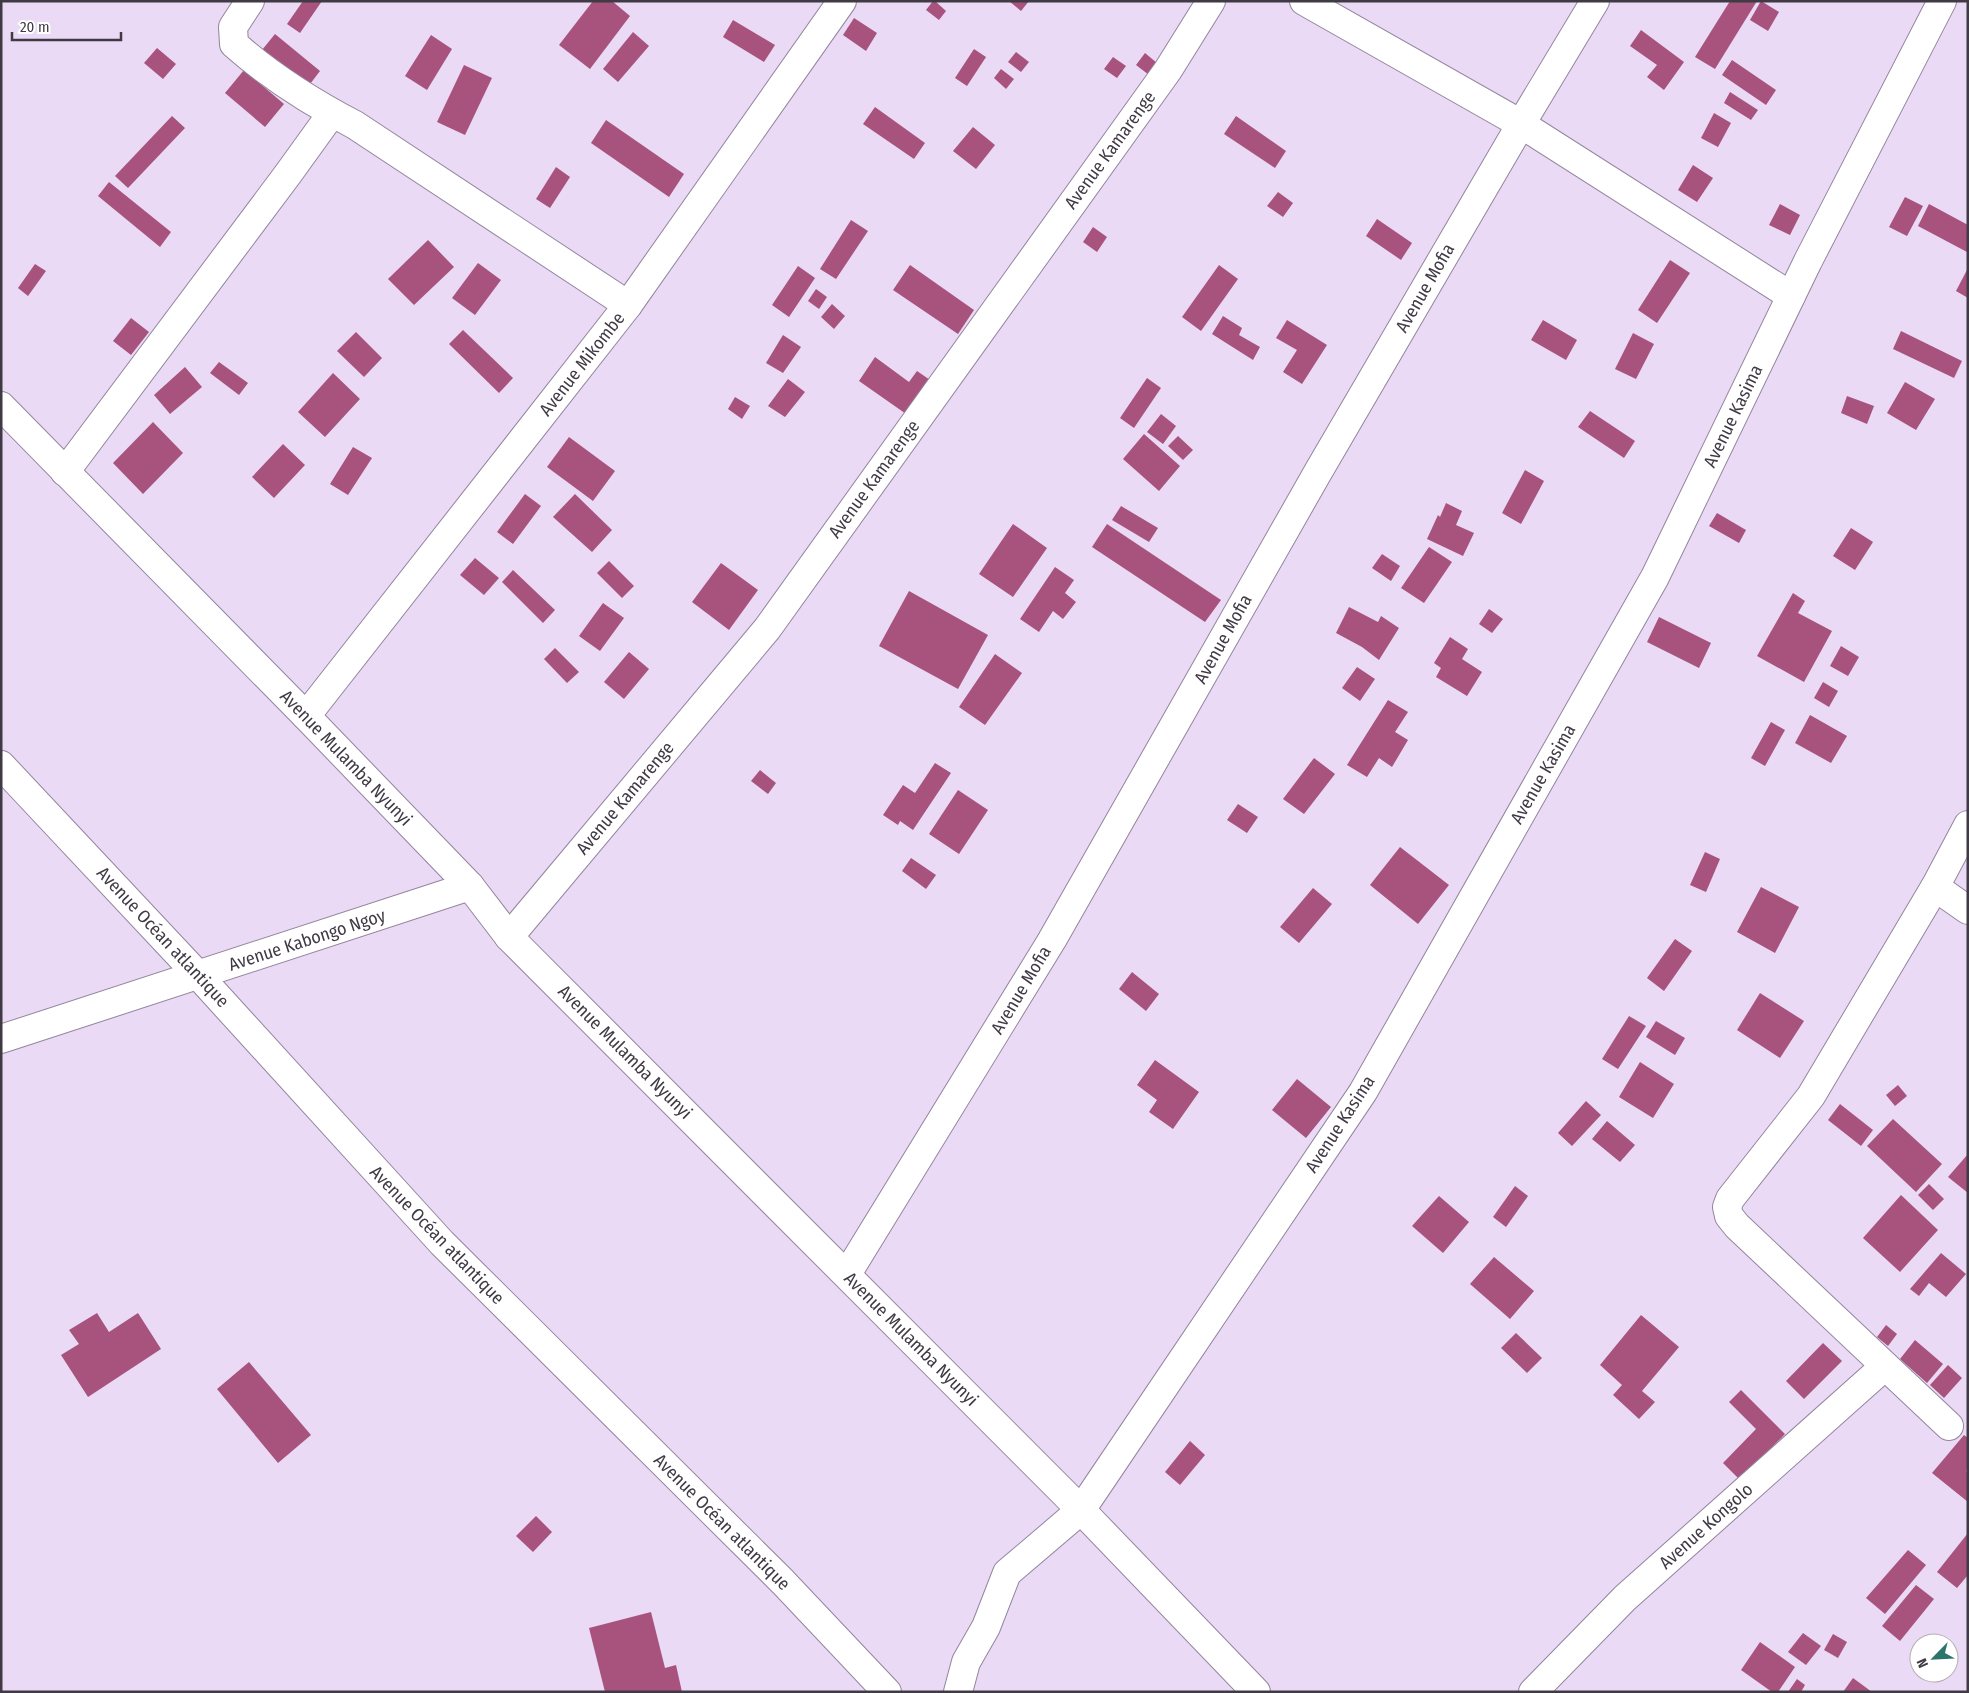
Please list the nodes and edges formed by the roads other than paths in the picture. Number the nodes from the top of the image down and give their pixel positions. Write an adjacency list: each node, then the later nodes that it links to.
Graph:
1 (250, 1): 7 (street)
2 (842, 1): 10 (street, Avenue Mikombe)
3 (1211, 1): 19 (street, Avenue Kamarenge)
4 (1304, 1): 8 (street)
5 (1596, 1): 8 (street, Avenue Mofia)
6 (1942, 1): 9 (street, Avenue Kasima)
7 (332, 113): 10 (street); 12 (street)
8 (1521, 124): 9 (street); 22 (street, Avenue Mofia)
9 (1791, 296): 25 (street, Avenue Kasima)
10 (628, 305): 13 (street, Avenue Mikombe)
11 (1, 406): 12 (street, Avenue Mulamba Nyunyi)
12 (66, 472): 13 (street, Avenue Mulamba Nyunyi)
13 (306, 716): 16 (street, Avenue Mulamba Nyunyi)
14 (1, 765): 20 (street, Avenue Océan atlantique)
15 (1968, 825): 17 (street)
16 (470, 886): 19 (street, Avenue Mulamba Nyunyi); 20 (street, Avenue Kabongo Ngoy)
17 (1935, 887): 18 (street); 23 (street)
18 (1968, 910)
19 (509, 937): 22 (street, Avenue Mulamba Nyunyi)
20 (198, 975): 21 (street, Avenue Kabongo Ngoy); 26 (street, Avenue Océan atlantique)
21 (1, 1039)
22 (847, 1274): 25 (street, Avenue Mulamba Nyunyi)
23 (1885, 1366): 24 (street); 29 (street, Avenue Kongolo)
24 (1949, 1426)
25 (1081, 1510): 27 (street, Avenue Kasima); 28 (street, Avenue Mulamba Nyunyi)
26 (887, 1692)
27 (958, 1692)
28 (1256, 1692)
29 (1533, 1692)

